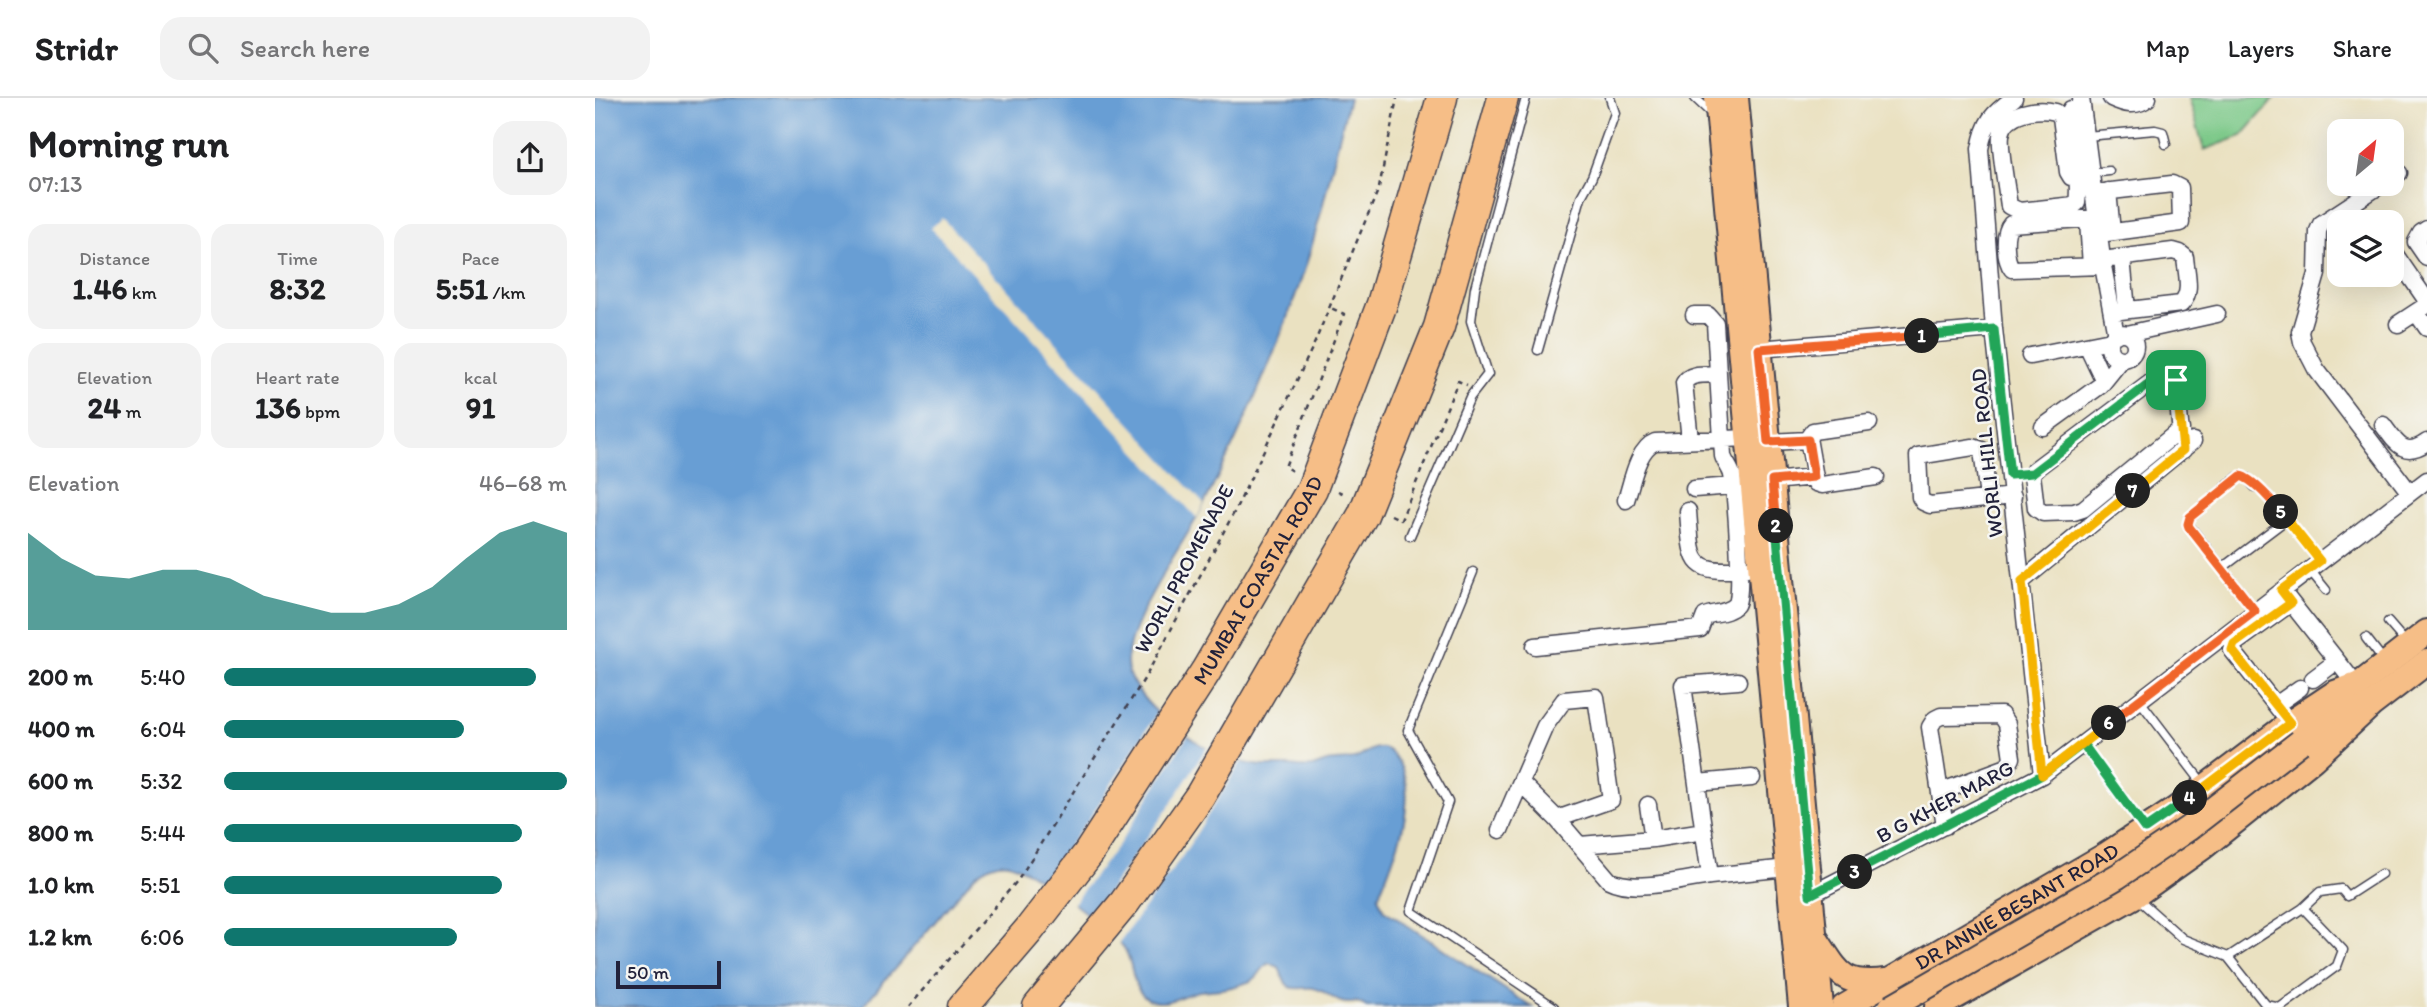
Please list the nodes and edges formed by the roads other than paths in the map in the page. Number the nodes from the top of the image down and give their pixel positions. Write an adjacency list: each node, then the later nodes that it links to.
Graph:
1 (1442, 98): 107 (highway, MUMBAI COASTAL ROAD)
2 (1503, 98): 108 (highway)
3 (1526, 98): 60 (lane)
4 (1610, 98): 33 (lane)
5 (1695, 98): 11 (lane)
6 (1736, 98): 32 (main road)
7 (2014, 98): 29 (street, WORLI HILL ROAD)
8 (2111, 98): 9 (street)
9 (2148, 98)
10 (2082, 102): 12 (street); 15 (street)
11 (1718, 109): 43 (main road)
12 (2086, 136): 13 (lane); 15 (street)
13 (2166, 144)
14 (2109, 171): 15 (lane)
15 (2090, 185): 15 (street); 17 (street); 17 (street)
16 (2364, 196): 54 (street)
17 (2099, 226): 21 (street); 21 (street)
18 (2427, 229): 20 (street)
19 (2122, 258): 21 (street); 24 (street); 24 (street)
20 (2427, 258)
21 (2099, 264): 24 (street)
22 (2404, 272): 23 (street)
23 (2423, 306): 27 (street); 28 (street)
24 (2120, 311): 30 (street)
25 (2217, 314): 30 (street)
26 (1694, 315): 35 (street)
27 (2398, 324)
28 (2427, 328)
29 (1994, 329): 32 (street); 47 (street, WORLI HILL ROAD)
30 (2118, 336): 31 (street); 36 (street)
31 (2087, 345): 34 (street); 36 (street)
32 (1759, 349): 43 (main road)
33 (1538, 350)
34 (2030, 356)
35 (1718, 374): 41 (street); 42 (street)
36 (2104, 381): 39 (street)
37 (1869, 424): 44 (street)
38 (2383, 425): 45 (street)
39 (2043, 427)
40 (2181, 429): 46 (street); 46 (street); 65 (street)
41 (1721, 439): 42 (street); 43 (street); 52 (street)
42 (1690, 440): 57 (street)
43 (1758, 440): 44 (street); 51 (main road); 63 (main road)
44 (1808, 440): 48 (street)
45 (2427, 442)
46 (2032, 473): 47 (street)
47 (2010, 475): 55 (street, WORLI HILL ROAD)
48 (1814, 477): 49 (street); 51 (street)
49 (1876, 477)
50 (2427, 480): 54 (street, B G KHER MARG)
51 (1772, 481): 99 (main road)
52 (1733, 486): 53 (street); 63 (street)
53 (1694, 489)
54 (2410, 493): 61 (street, B G KHER MARG)
55 (2013, 496): 56 (street); 65 (street, WORLI HILL ROAD)
56 (1988, 498): 56 (street)
57 (1626, 500)
58 (1688, 512): 63 (street)
59 (2287, 519): 61 (lane); 62 (lane); 62 (lane)
60 (1410, 536)
61 (2315, 565): 66 (lane); 67 (street, B G KHER MARG)
62 (2222, 568): 68 (lane)
63 (1750, 569): 71 (street); 96 (main road)
64 (1473, 572): 109 (lane)
65 (2022, 581): 81 (street, WORLI HILL ROAD)
66 (2326, 590)
67 (2286, 596): 68 (street, B G KHER MARG); 73 (street); 78 (street)
68 (2255, 611): 77 (street, B G KHER MARG)
69 (2388, 621): 72 (lane)
70 (2365, 638): 74 (lane)
71 (1535, 646)
72 (2421, 647): 74 (main road, DR ANNIE BESANT ROAD); 100 (main road)
73 (2337, 661): 76 (street); 78 (street)
74 (2386, 663): 76 (main road, DR ANNIE BESANT ROAD)
75 (1738, 681): 84 (street)
76 (2358, 685): 78 (main road, DR ANNIE BESANT ROAD)
77 (2140, 701): 79 (street, B G KHER MARG); 85 (lane)
78 (2289, 724): 85 (main road, DR ANNIE BESANT ROAD); 113 (main road, DR ANNIE BESANT ROAD, bridge)
79 (2083, 744): 81 (street, B G KHER MARG); 91 (lane)
80 (2012, 758): 86 (street); 87 (street); 87 (street)
81 (2042, 775): 86 (street, B G KHER MARG)
82 (1752, 778): 84 (street)
83 (1521, 783): 89 (street); 89 (street); 92 (street)
84 (1697, 783): 93 (street)
85 (2206, 787): 91 (main road, DR ANNIE BESANT ROAD)
86 (2014, 790): 90 (street, B G KHER MARG)
87 (1941, 792): 90 (street)
88 (1648, 804): 94 (street)
89 (1557, 820): 95 (street)
90 (1945, 826): 99 (street, B G KHER MARG)
91 (2145, 829): 103 (main road, DR ANNIE BESANT ROAD)
92 (1500, 830)
93 (1704, 831): 94 (street); 98 (street)
94 (1653, 839): 95 (street)
95 (1580, 845): 98 (street)
96 (1789, 867): 98 (street); 110 (main road)
97 (2381, 874): 101 (lane)
98 (1710, 876)
99 (1810, 895): 102 (main road)
100 (2134, 896): 104 (lane); 106 (main road)
101 (2303, 908): 104 (lane); 115 (lane)
102 (1814, 936): 105 (main road); 111 (main road)
103 (1943, 949): 105 (main road, DR ANNIE BESANT ROAD); 106 (main road)
104 (2228, 957): 115 (lane)
105 (1889, 980): 112 (main road, DR ANNIE BESANT ROAD)
106 (1966, 990): 114 (main road)
107 (963, 1007)
108 (1038, 1007)
109 (1554, 1007)
110 (1801, 1007)
111 (1821, 1007)
112 (1844, 1007)
113 (1891, 1007)
114 (1937, 1007)
115 (2279, 1007)

